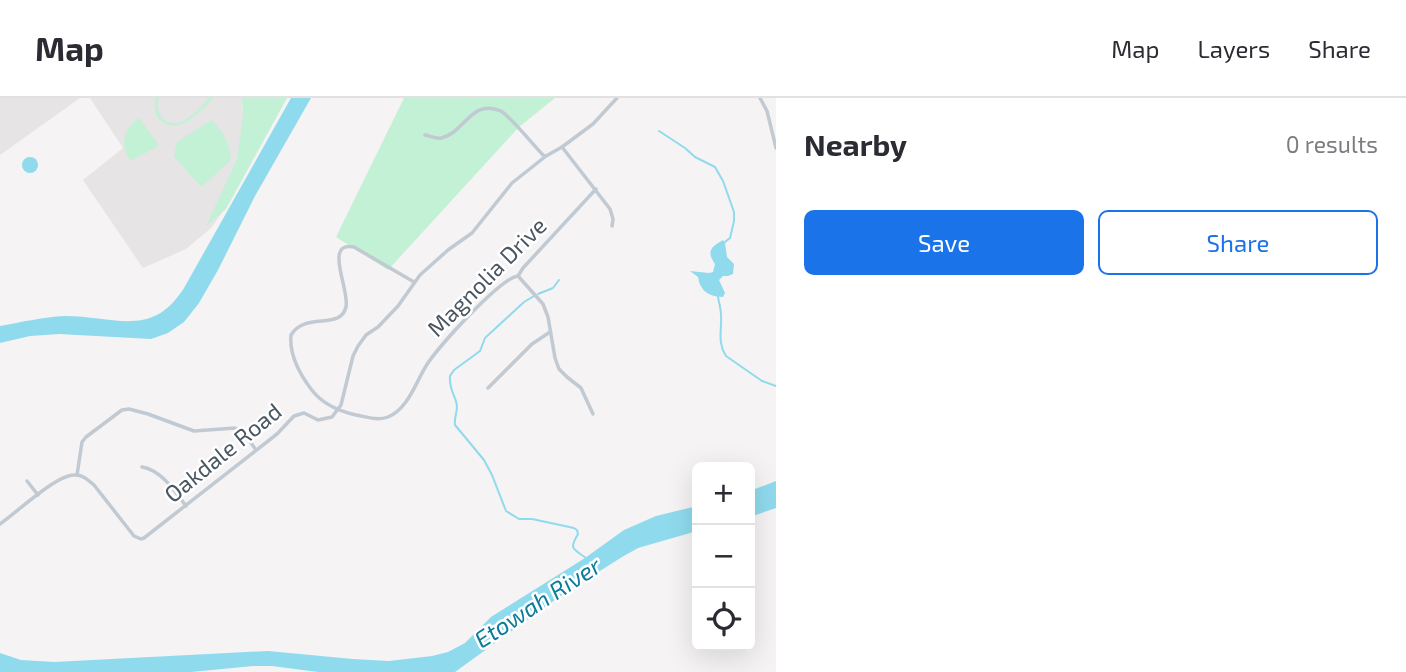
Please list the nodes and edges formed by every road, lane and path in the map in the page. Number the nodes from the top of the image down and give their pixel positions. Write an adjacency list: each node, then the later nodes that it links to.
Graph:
1 (617, 98): 4 (street)
2 (760, 98): 5 (street)
3 (425, 135): 6 (street)
4 (562, 147): 6 (street); 7 (street)
5 (776, 148)
6 (546, 156): 10 (street)
7 (596, 189): 8 (street); 9 (street, Magnolia Drive)
8 (612, 226)
9 (518, 276): 11 (street); 13 (street, Magnolia Drive)
10 (414, 282): 13 (street); 13 (street)
11 (550, 332): 12 (street); 14 (street)
12 (488, 388)
13 (337, 410): 15 (street, Oakdale Road)
14 (593, 414)
15 (256, 450): 17 (street); 20 (street, Oakdale Road)
16 (142, 467): 20 (street)
17 (76, 475): 19 (street); 20 (street, Oakdale Road)
18 (27, 481): 19 (street)
19 (38, 495): 21 (street)
20 (186, 506)
21 (0, 524)

